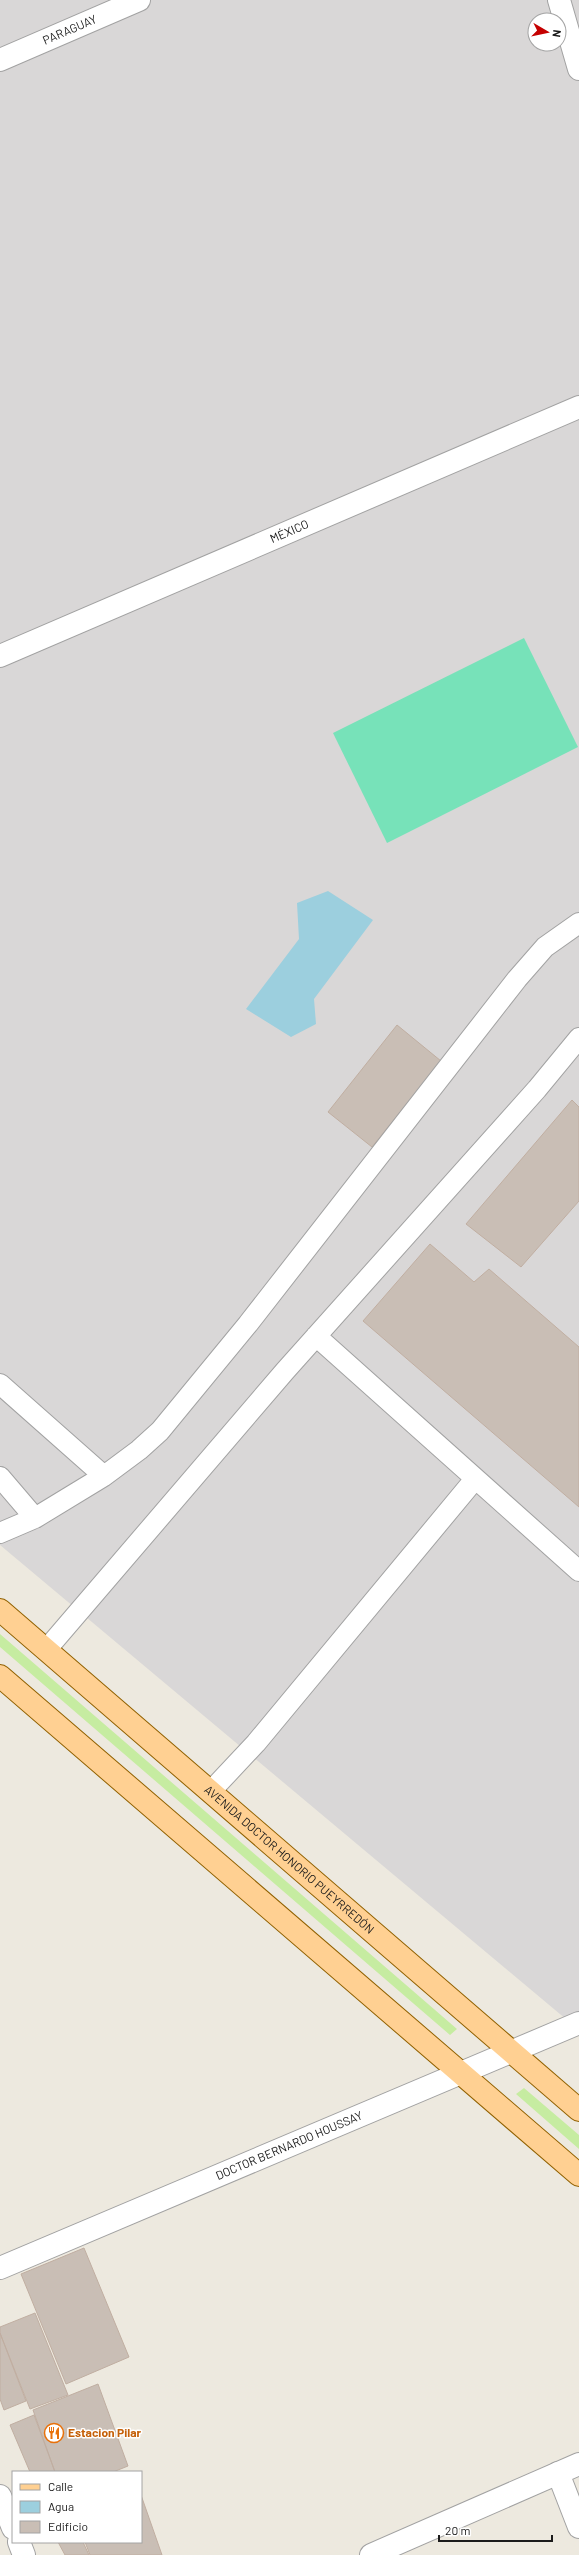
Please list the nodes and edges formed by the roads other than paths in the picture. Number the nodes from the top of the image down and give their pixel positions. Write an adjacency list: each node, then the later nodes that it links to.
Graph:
1 (139, 0): 3 (street, PARAGUAY)
2 (559, 0): 4 (street)
3 (0, 60)
4 (579, 69)
5 (579, 407): 6 (street, MÉXICO)
6 (0, 656)
7 (579, 923): 11 (lane)
8 (579, 1038): 9 (lane)
9 (316, 1336): 13 (lane); 18 (lane)
10 (0, 1384): 11 (lane)
11 (104, 1476): 14 (lane)
12 (0, 1477): 14 (lane)
13 (476, 1479): 16 (lane); 20 (lane)
14 (36, 1518): 15 (lane)
15 (0, 1533)
16 (579, 1571)
17 (0, 1610): 18 (main road, AVENIDA DOCTOR HONORIO PUEYRREDÓN)
18 (46, 1650): 20 (main road, AVENIDA DOCTOR HONORIO PUEYRREDÓN)
19 (0, 1676): 23 (main road)
20 (211, 1791): 22 (main road, AVENIDA DOCTOR HONORIO PUEYRREDÓN)
21 (579, 2023): 22 (street, DOCTOR BERNARDO HOUSSAY)
22 (513, 2052): 23 (street, DOCTOR BERNARDO HOUSSAY); 24 (main road, AVENIDA DOCTOR HONORIO PUEYRREDÓN)
23 (460, 2075): 25 (main road); 26 (street, DOCTOR BERNARDO HOUSSAY)
24 (579, 2110)
25 (579, 2175)
26 (0, 2268)
27 (579, 2464): 28 (street)
28 (558, 2473): 31 (street); 34 (street)
29 (0, 2496): 30 (street)
30 (12, 2526)
31 (579, 2526)
32 (19, 2543): 33 (street)
33 (24, 2555)
34 (371, 2555)

